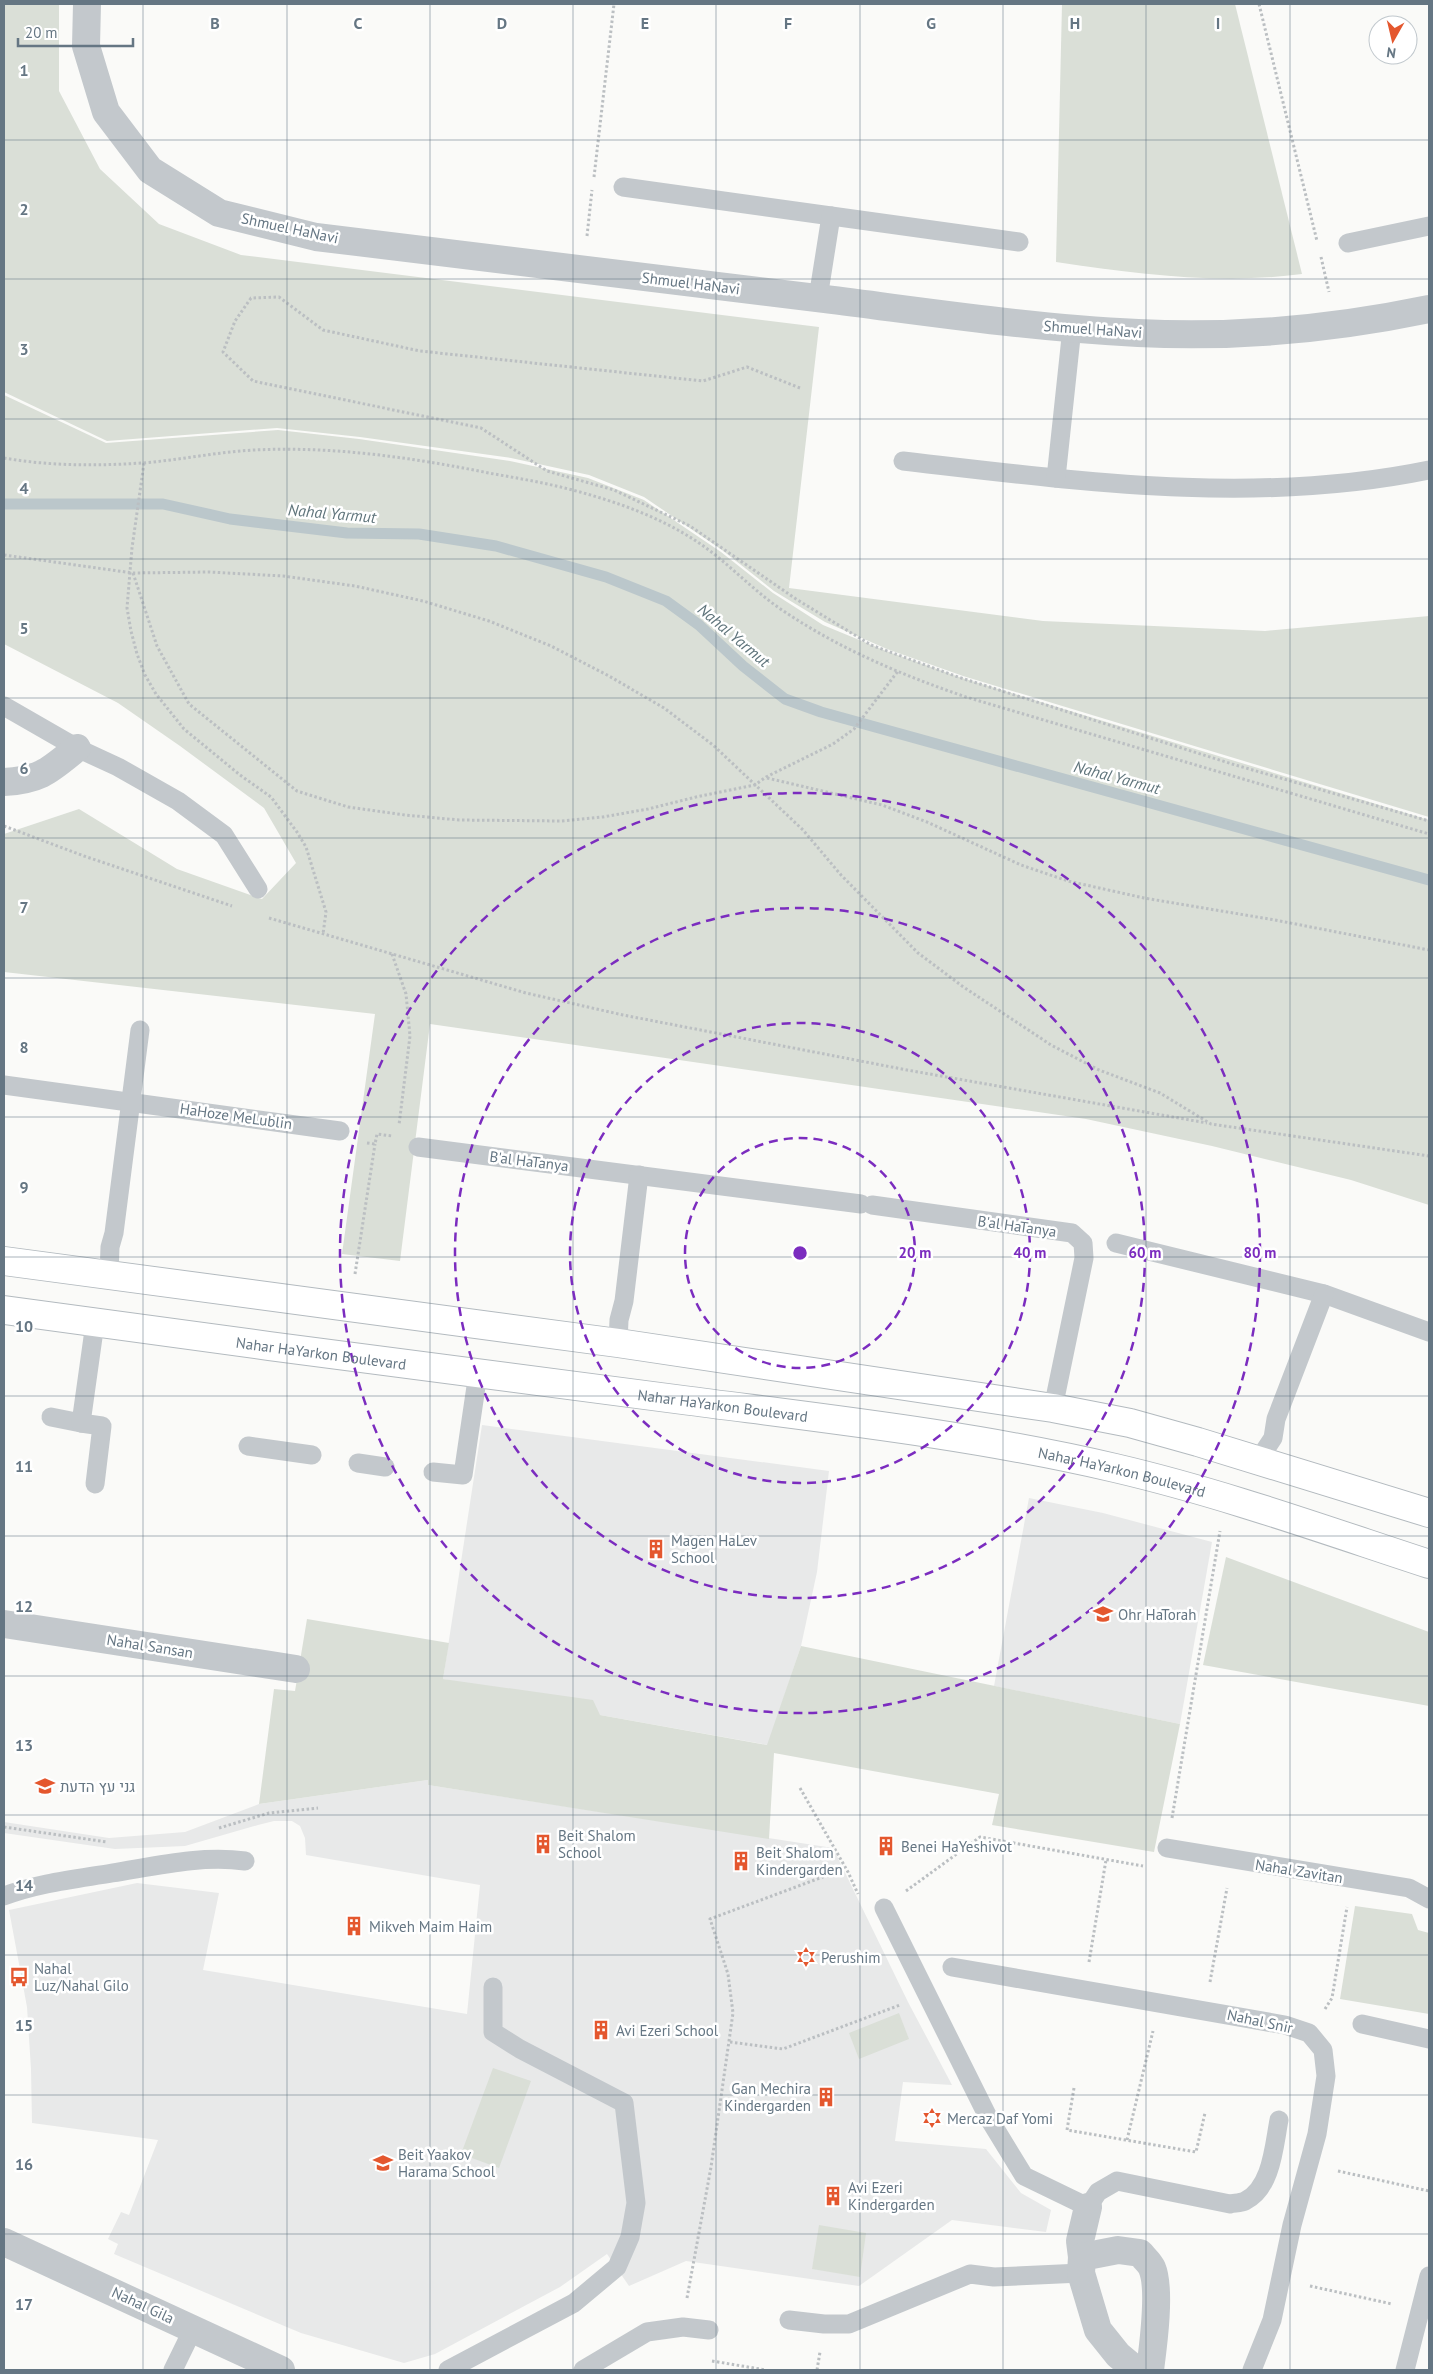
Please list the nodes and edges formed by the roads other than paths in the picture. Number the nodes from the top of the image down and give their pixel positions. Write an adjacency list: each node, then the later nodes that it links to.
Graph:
1 (88, 4): 7 (street, Shmuel HaNavi)
2 (623, 187): 3 (lane)
3 (831, 216): 5 (lane); 7 (lane)
4 (1429, 226): 6 (lane)
5 (1018, 242)
6 (1348, 243)
7 (818, 298): 9 (street, Shmuel HaNavi)
8 (1429, 309): 9 (street, Shmuel HaNavi)
9 (1072, 328): 12 (lane)
10 (903, 461): 12 (lane)
11 (1429, 470): 12 (lane)
12 (1056, 478)
13 (4, 706): 14 (lane)
14 (77, 748): 15 (street); 16 (lane)
15 (4, 782)
16 (258, 889)
17 (140, 1030): 19 (lane)
18 (4, 1085): 19 (lane, HaHoze MeLublin)
19 (132, 1103): 20 (lane, HaHoze MeLublin); 25 (lane)
20 (340, 1131)
21 (418, 1147): 22 (lane, B'al HaTanya)
22 (639, 1175): 30 (lane); 32 (lane, B'al HaTanya)
23 (1116, 1244): 26 (lane)
24 (4, 1261): 25 (main road)
25 (109, 1276): 30 (main road)
26 (1324, 1294): 29 (lane); 37 (lane)
27 (4, 1310): 28 (main road, Nahar HaYarkon Boulevard)
28 (95, 1323): 31 (main road, Nahar HaYarkon Boulevard); 34 (lane)
29 (1429, 1332)
30 (618, 1343): 32 (main road)
31 (478, 1373): 40 (lane); 43 (main road, Nahar HaYarkon Boulevard)
32 (1053, 1408): 37 (main road)
33 (51, 1418): 34 (lane)
34 (81, 1423): 41 (lane)
35 (248, 1446): 36 (lane)
36 (312, 1455)
37 (1259, 1459): 42 (main road)
38 (358, 1462): 39 (lane)
39 (386, 1467)
40 (433, 1472)
41 (95, 1484)
42 (1429, 1513)
43 (1429, 1564)
44 (4, 1624): 45 (street, Nahal Sansan)
45 (296, 1669)
46 (1167, 1848): 49 (lane, Nahal Zavitan)
47 (245, 1861): 48 (lane)
48 (4, 1896)
49 (1429, 1899)
50 (884, 1908): 56 (lane)
51 (952, 1967): 69 (lane, Nahal Snir)
52 (493, 1986): 65 (lane)
53 (1362, 2024): 54 (lane)
54 (1429, 2039)
55 (1279, 2120): 56 (lane)
56 (1088, 2207): 58 (street)
57 (4, 2242): 61 (street, Nahal Gila)
58 (1082, 2265): 60 (lane); 67 (street); 68 (street)
59 (1429, 2276): 70 (lane)
60 (789, 2320)
61 (193, 2328): 63 (lane); 64 (street, Nahal Gila)
62 (709, 2330): 66 (lane)
63 (173, 2370)
64 (281, 2370)
65 (448, 2370)
66 (583, 2370)
67 (1136, 2370)
68 (1150, 2370)
69 (1252, 2370)
70 (1404, 2370)

